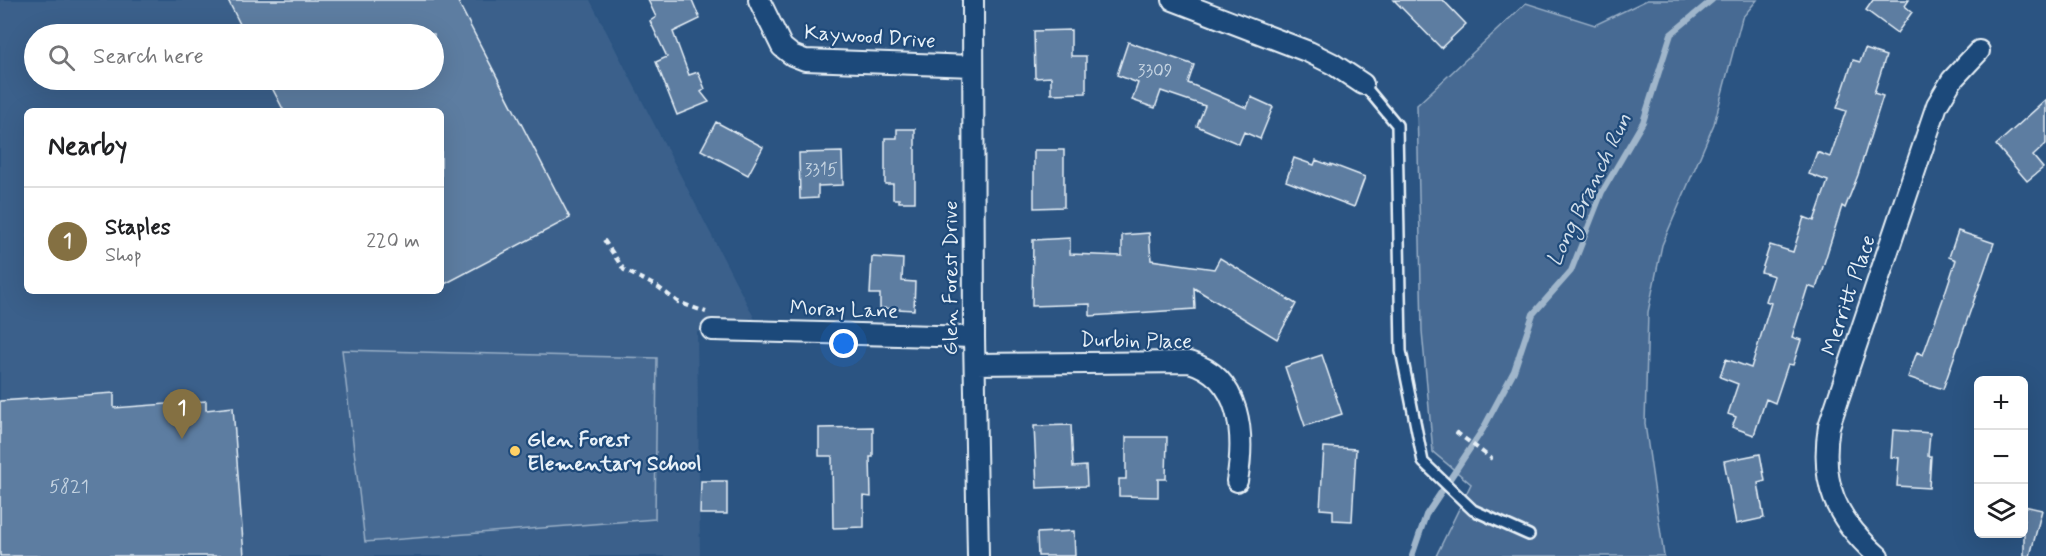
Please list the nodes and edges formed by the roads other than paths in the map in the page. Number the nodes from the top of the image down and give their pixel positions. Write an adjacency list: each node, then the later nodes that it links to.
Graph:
1 (759, 0): 5 (street, Kaywood Drive)
2 (973, 0): 5 (street, Glen Forest Drive)
3 (1173, 0): 6 (street)
4 (1979, 51): 13 (street, Merritt Place)
5 (973, 66): 8 (street, Glen Forest Drive)
6 (1363, 84): 11 (lane)
7 (712, 330): 8 (street, Moray Lane)
8 (974, 337): 9 (street, Glen Forest Drive)
9 (975, 364): 10 (street, Durbin Place); 12 (street, Glen Forest Drive)
10 (1237, 481)
11 (1529, 535)
12 (978, 556)
13 (1878, 556)

